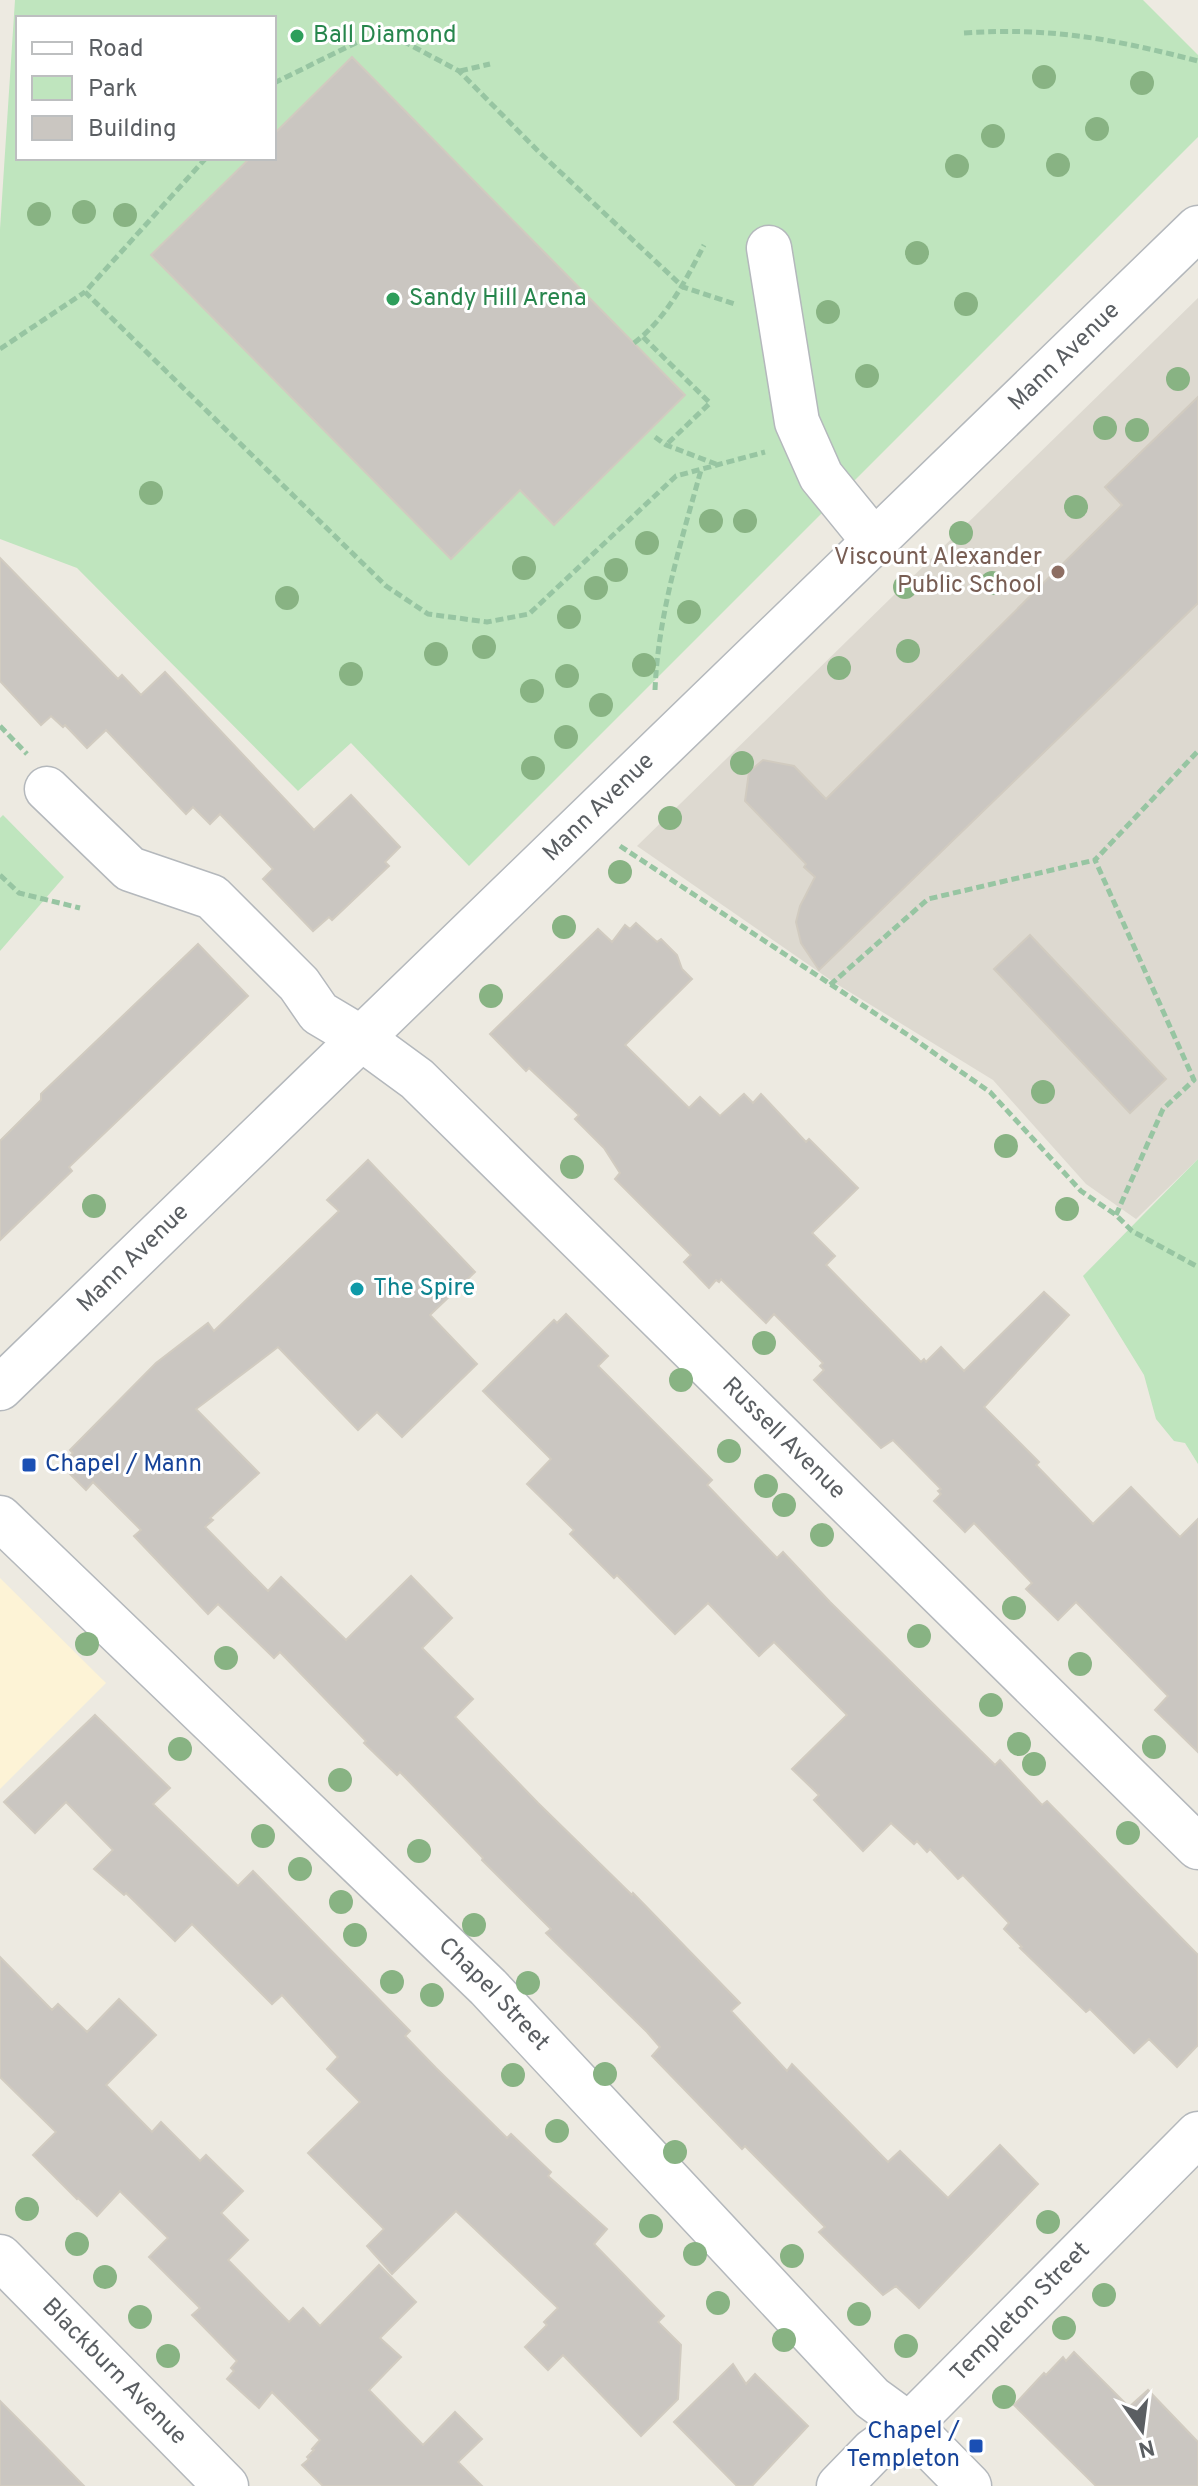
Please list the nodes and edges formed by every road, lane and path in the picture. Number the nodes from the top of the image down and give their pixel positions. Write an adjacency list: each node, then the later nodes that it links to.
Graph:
1 (964, 33): 2 (path)
2 (1198, 61)
3 (490, 64): 4 (path)
4 (459, 71): 5 (path); 10 (path)
5 (276, 82)
6 (204, 160): 11 (path)
7 (1198, 228): 21 (street, Mann Avenue)
8 (704, 245): 10 (path)
9 (769, 248): 21 (street)
10 (683, 287): 12 (path); 13 (path)
11 (85, 292): 15 (path); 20 (path)
12 (744, 307)
13 (643, 337): 14 (path); 18 (path)
14 (634, 343)
15 (0, 349)
16 (655, 437): 18 (path)
17 (765, 439): 19 (path)
18 (666, 445): 19 (path)
19 (717, 465): 20 (path)
20 (701, 469): 22 (path)
21 (874, 541): 25 (street, Mann Avenue)
22 (655, 691)
23 (1198, 751): 26 (path)
24 (47, 789): 30 (street, Russell Avenue)
25 (585, 822): 29 (path); 30 (street, Mann Avenue)
26 (1095, 860): 29 (path); 31 (path)
27 (0, 875): 28 (path)
28 (80, 908)
29 (830, 985): 31 (path)
30 (361, 1038): 33 (street, Mann Avenue); 35 (street, Russell Avenue)
31 (1116, 1215): 32 (path)
32 (1198, 1267)
33 (0, 1388)
34 (0, 1518): 38 (street, Chapel Street)
35 (1198, 1847)
36 (1198, 2134): 38 (street, Templeton Street)
37 (0, 2257): 39 (street, Blackburn Avenue)
38 (909, 2425): 40 (street, Templeton Street); 41 (street, Chapel Street)
39 (226, 2486)
40 (839, 2486)
41 (969, 2486)

